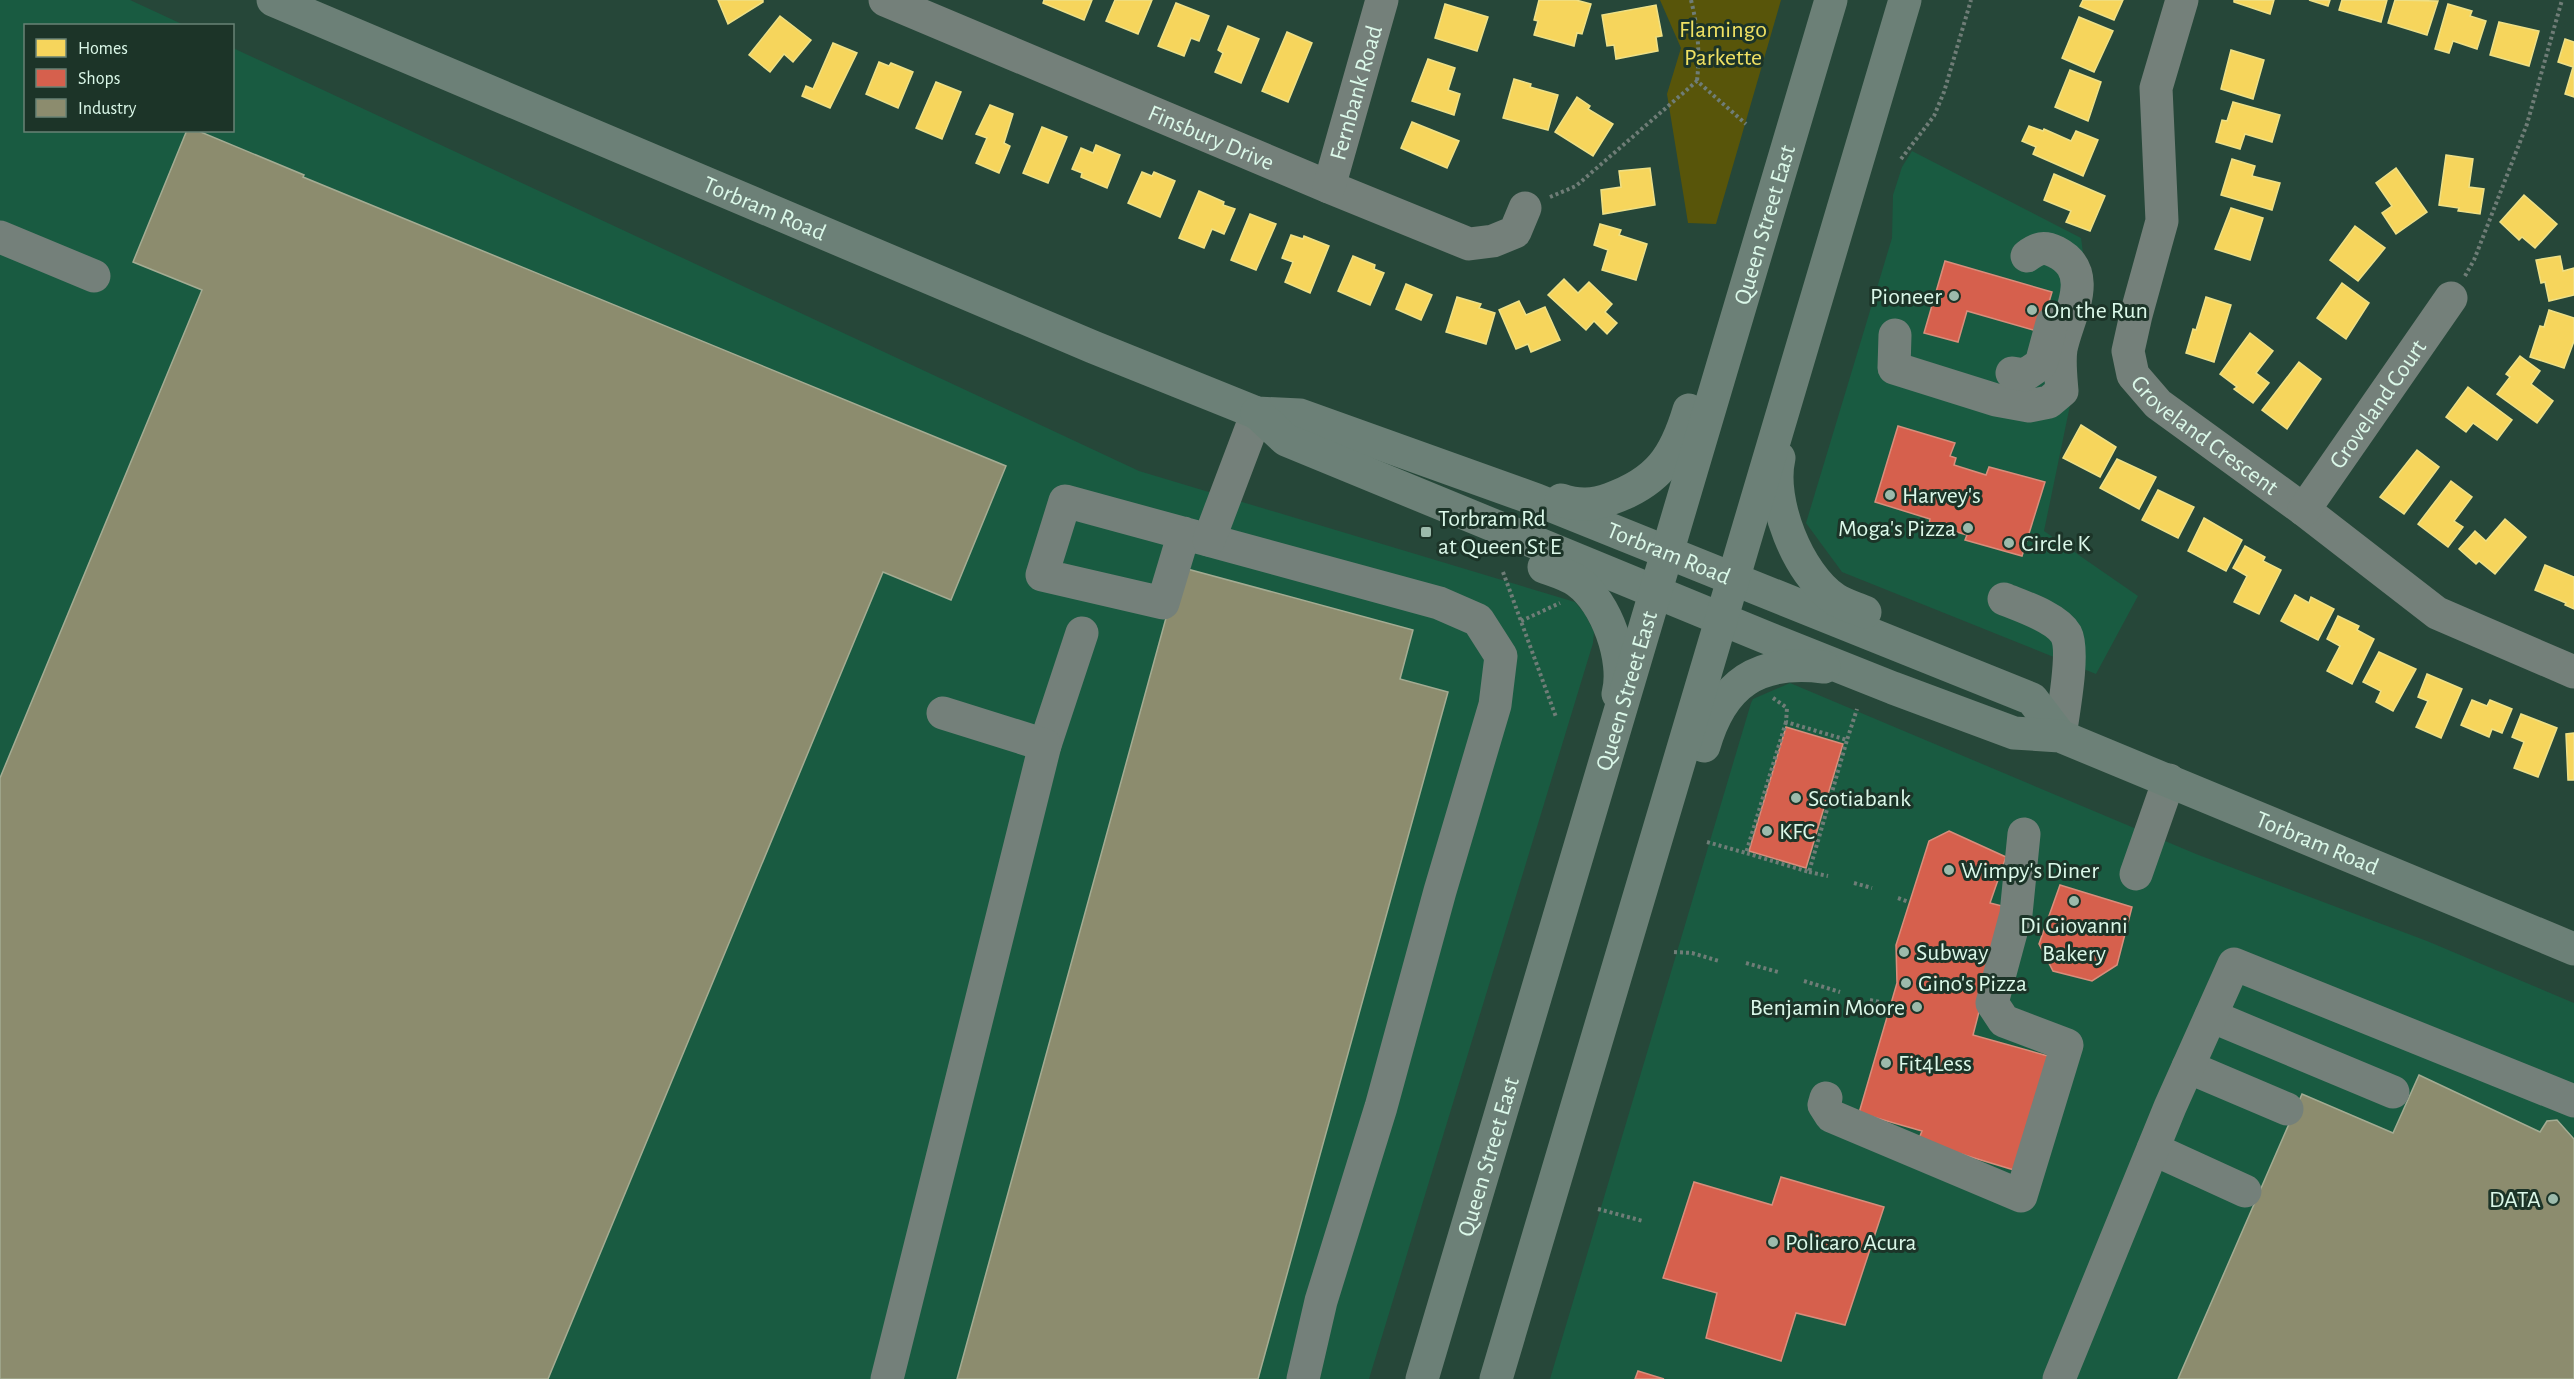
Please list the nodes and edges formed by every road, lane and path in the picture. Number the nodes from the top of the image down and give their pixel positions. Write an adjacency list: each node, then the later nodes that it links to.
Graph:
1 (273, 0): 22 (main road, Torbram Road)
2 (885, 0): 13 (street, Finsbury Drive)
3 (1382, 0): 13 (street, Fernbank Road)
4 (1691, 0): 10 (path)
5 (1831, 0): 16 (main road, Queen Street East)
6 (1905, 0): 21 (main road)
7 (1971, 0): 12 (path)
8 (2182, 0): 25 (street, Groveland Crescent)
9 (2562, 0): 18 (path)
10 (1697, 81): 11 (path); 14 (path)
11 (1746, 124)
12 (1900, 159)
13 (1329, 187): 14 (street, Finsbury Drive)
14 (1525, 208)
15 (0, 237): 17 (street)
16 (1758, 242): 23 (main road); 26 (main road, Queen Street East)
17 (94, 276)
18 (2451, 298): 25 (street, Groveland Court)
19 (1895, 335): 20 (street)
20 (2012, 373)
21 (1793, 375): 28 (main road); 36 (main road)
22 (1257, 413): 23 (main road, Torbram Road); 24 (main road, Torbram Road); 79 (street)
23 (1443, 466): 26 (main road, Torbram Road)
24 (1366, 474): 29 (main road, Torbram Road); 47 (main road)
25 (2304, 510): 35 (street, Groveland Crescent)
26 (1668, 551): 28 (main road, Torbram Road); 29 (main road, Queen Street East)
27 (1503, 572): 33 (path)
28 (1734, 578): 32 (main road); 36 (main road, Torbram Road)
29 (1656, 592): 32 (main road, Torbram Road); 47 (main road, Queen Street East)
30 (1569, 599): 33 (path)
31 (2004, 599): 43 (street)
32 (1722, 620): 37 (main road, Torbram Road); 51 (main road)
33 (1521, 621): 41 (path)
34 (1082, 633): 45 (street)
35 (2574, 672)
36 (1996, 684): 43 (main road, Torbram Road)
37 (1893, 688): 43 (main road, Torbram Road); 51 (main road)
38 (1768, 695): 42 (path)
39 (1857, 708): 44 (path)
40 (943, 713): 45 (street)
41 (1556, 717)
42 (1786, 722): 44 (path); 50 (path)
43 (2060, 736): 46 (main road, Torbram Road)
44 (1847, 740): 52 (path)
45 (1045, 745): 78 (street)
46 (2169, 780): 53 (street); 59 (main road, Torbram Road)
47 (1597, 793): 80 (main road, Queen Street East)
48 (2024, 834): 71 (street)
49 (1707, 842): 50 (path)
50 (1746, 853): 52 (path)
51 (1650, 860): 81 (main road)
52 (1809, 872): 54 (path)
53 (2136, 874)
54 (1828, 876)
55 (1854, 884): 56 (path)
56 (1872, 888)
57 (1898, 898): 58 (path)
58 (1909, 902)
59 (2574, 948)
60 (1674, 952): 61 (path)
61 (1719, 961)
62 (1746, 963): 63 (path)
63 (1778, 972)
64 (1804, 981): 65 (path)
65 (1840, 992)
66 (1870, 1000): 67 (path)
67 (1881, 1002)
68 (2211, 1016): 69 (street); 70 (street); 72 (street)
69 (2188, 1067): 73 (street); 74 (street)
70 (2393, 1092)
71 (1826, 1098)
72 (2574, 1101)
73 (2287, 1109)
74 (2153, 1149): 75 (street); 82 (street)
75 (2245, 1191)
76 (1598, 1209): 77 (path)
77 (1643, 1221)
78 (887, 1379)
79 (1303, 1379)
80 (1422, 1379)
81 (1496, 1379)
82 (2059, 1379)

